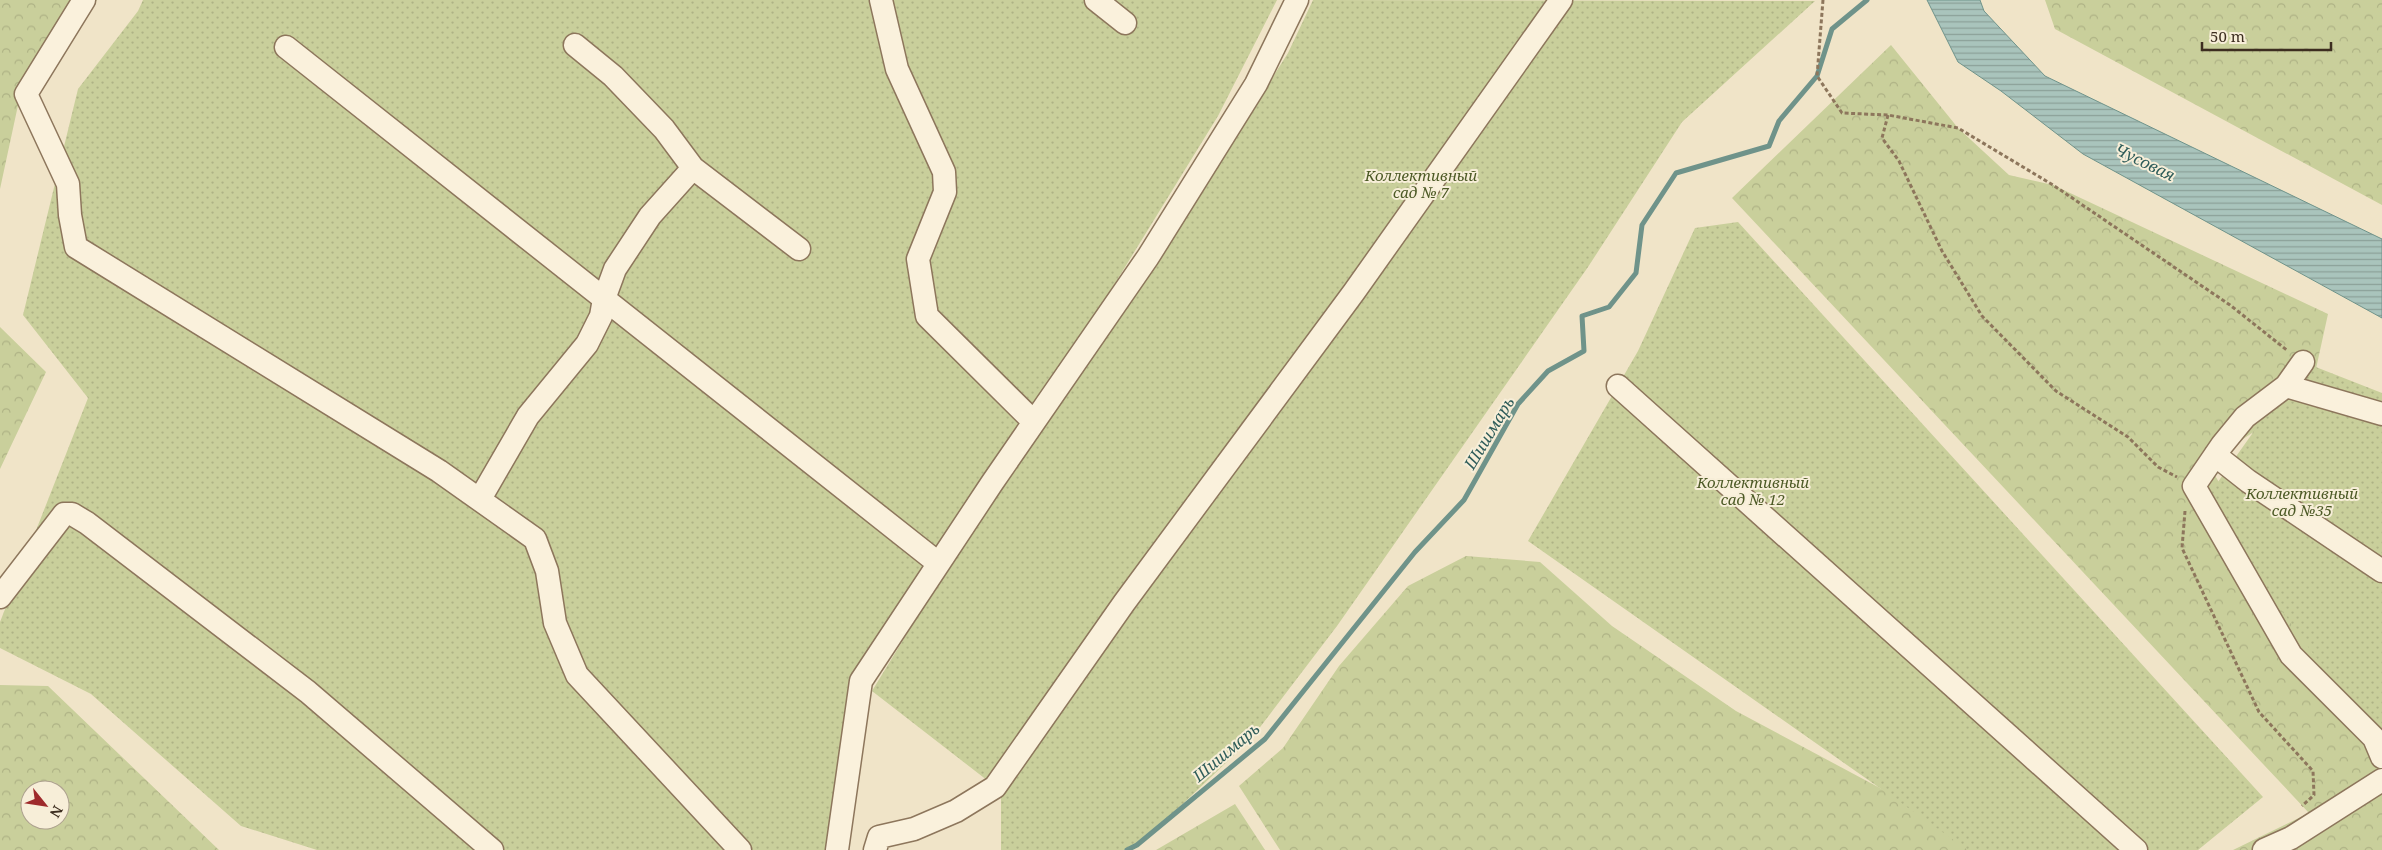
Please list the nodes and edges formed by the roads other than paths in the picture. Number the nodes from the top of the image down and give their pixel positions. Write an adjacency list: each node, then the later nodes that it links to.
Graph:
1 (84, 0): 18 (lane)
2 (881, 0): 16 (lane)
3 (1096, 0): 6 (lane)
4 (1297, 0): 16 (lane)
5 (1561, 0): 27 (lane)
6 (1125, 23)
7 (575, 45): 9 (lane)
8 (286, 46): 11 (lane)
9 (693, 168): 10 (lane); 11 (lane)
10 (799, 249)
11 (604, 299): 18 (lane); 19 (lane)
12 (2303, 362): 14 (lane)
13 (1618, 386): 28 (lane)
14 (2286, 386): 15 (lane); 17 (lane)
15 (2382, 414)
16 (1034, 422): 19 (lane)
17 (2215, 455): 20 (lane); 22 (lane)
18 (480, 499): 25 (lane)
19 (938, 563): 26 (lane)
20 (2382, 571)
21 (0, 597): 24 (lane)
22 (2382, 757)
23 (2382, 780): 29 (lane)
24 (492, 850)
25 (740, 850)
26 (837, 850)
27 (875, 850)
28 (2136, 850)
29 (2264, 850)

